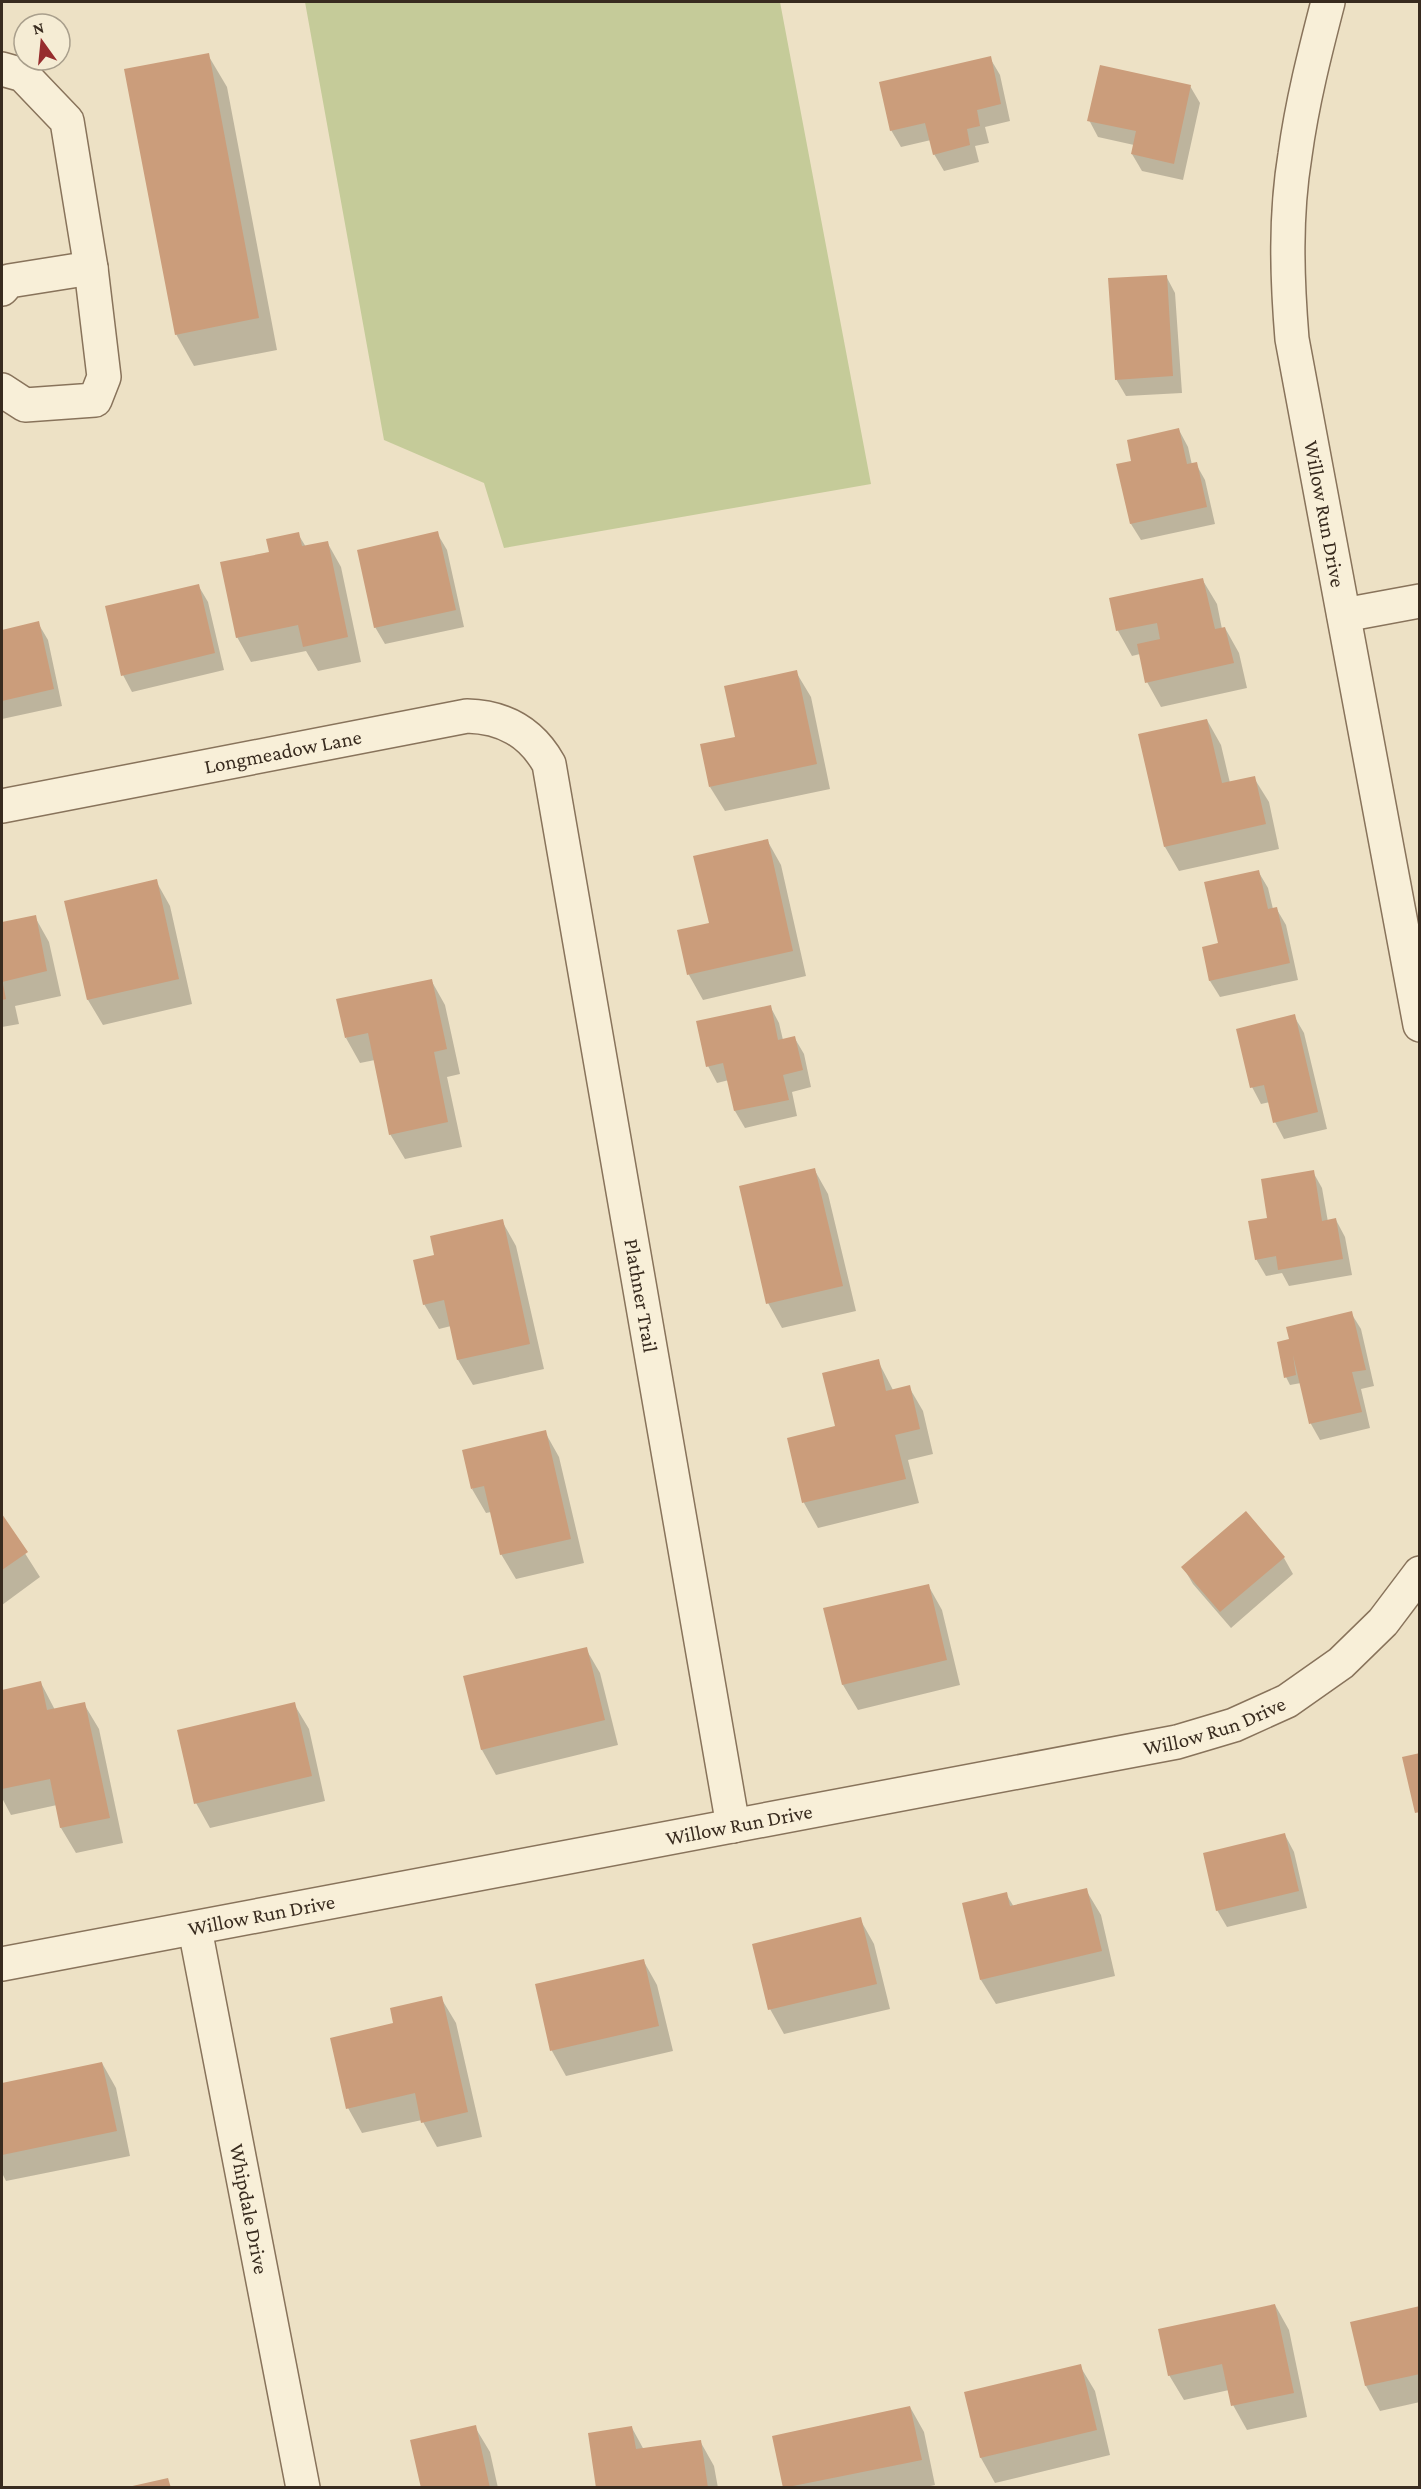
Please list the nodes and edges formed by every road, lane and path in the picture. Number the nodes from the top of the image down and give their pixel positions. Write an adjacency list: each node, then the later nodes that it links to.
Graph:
1 (1326, 2): 7 (street, Willow Run Drive)
2 (2, 69): 3 (street)
3 (91, 268): 4 (street); 5 (street)
4 (2, 290)
5 (2, 390)
6 (1419, 600): 7 (street)
7 (1344, 615): 10 (street, Willow Run Drive)
8 (549, 764): 9 (street, Longmeadow Lane); 12 (street, Plathner Trail)
9 (2, 806)
10 (1419, 1025)
11 (1419, 1573): 12 (street, Willow Run Drive)
12 (733, 1826): 13 (street, Willow Run Drive)
13 (195, 1929): 14 (street, Willow Run Drive); 15 (street, Whipdale Drive)
14 (2, 1964)
15 (303, 2487)

